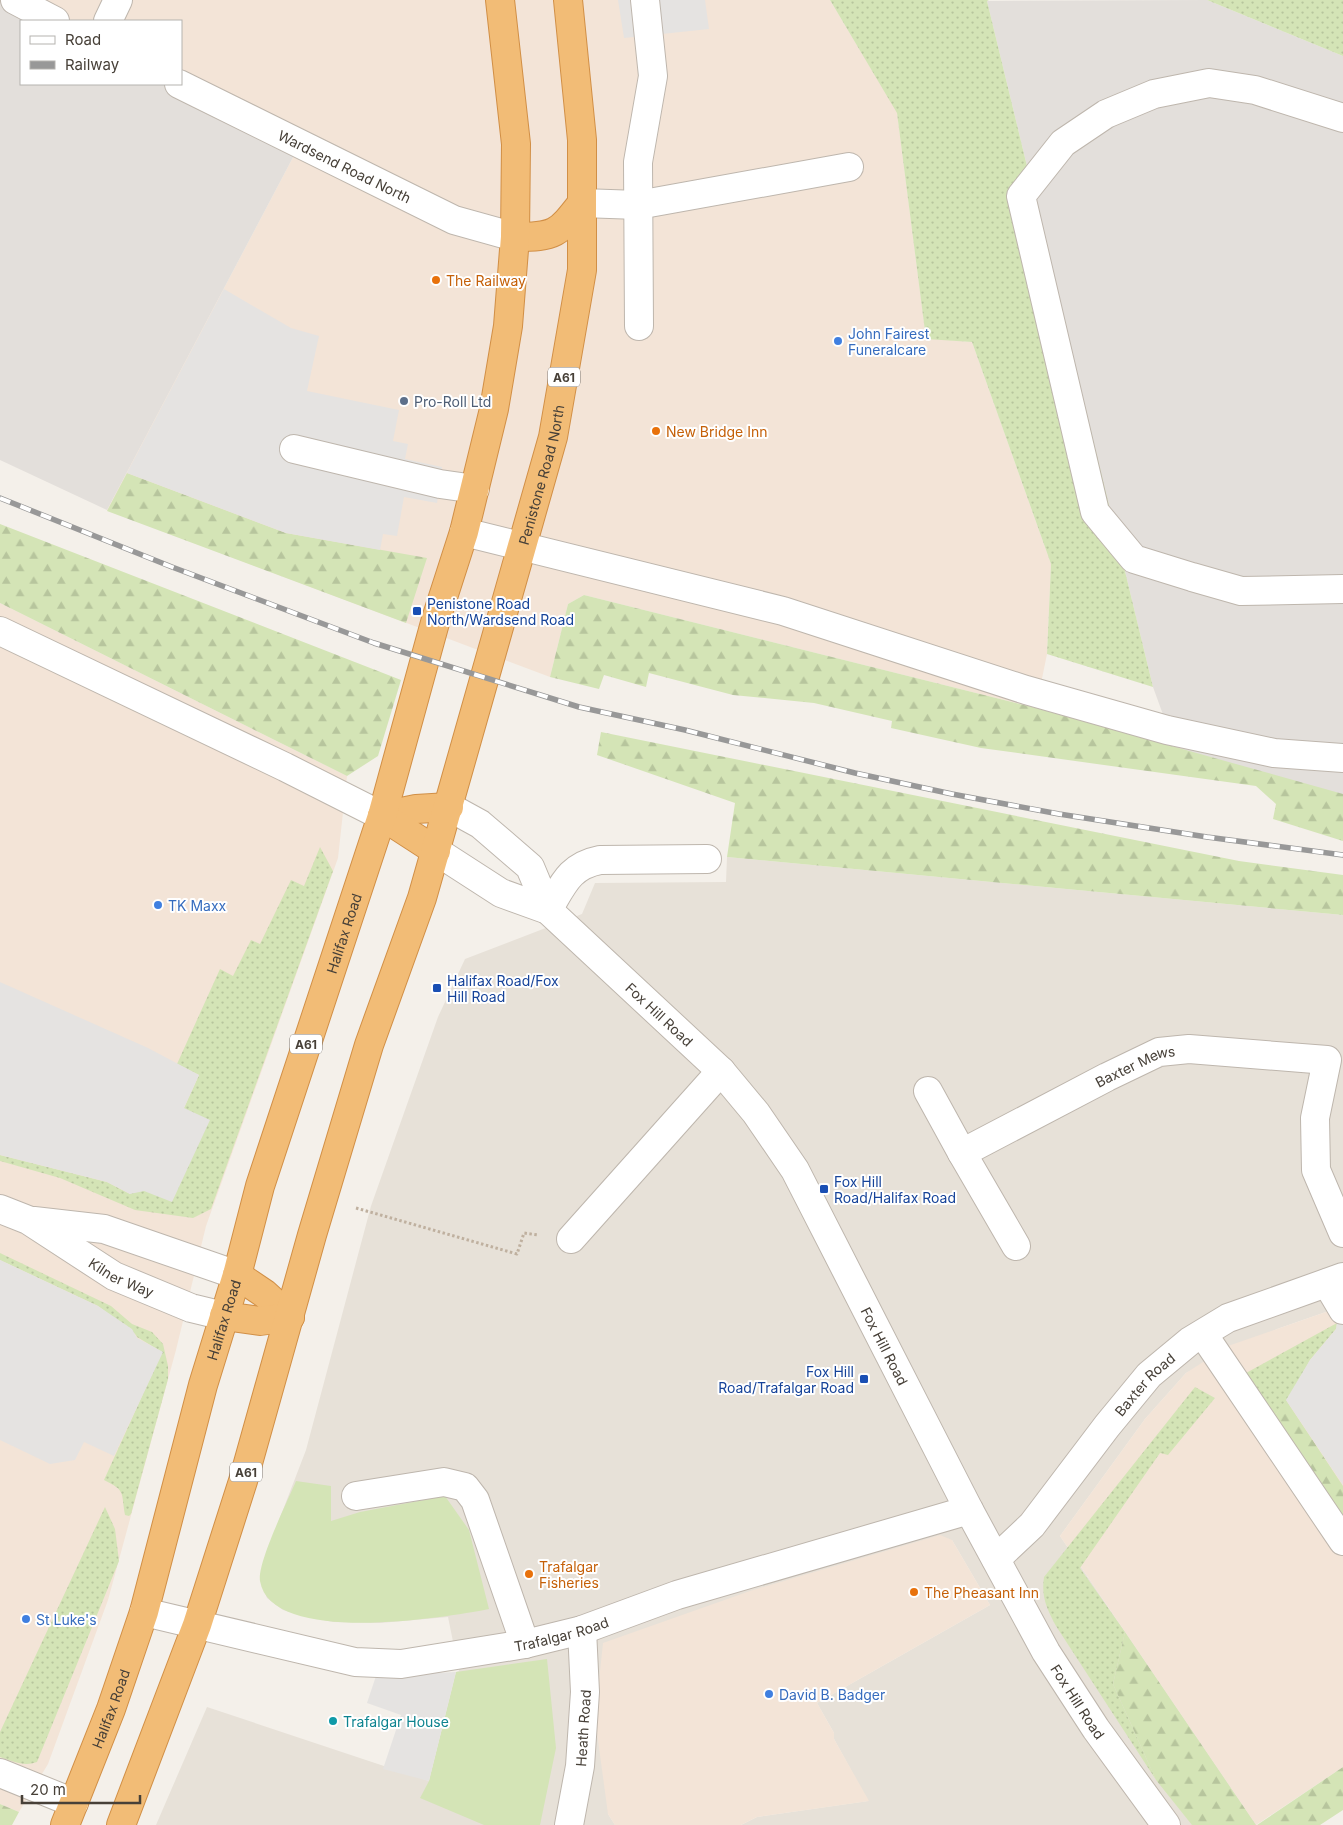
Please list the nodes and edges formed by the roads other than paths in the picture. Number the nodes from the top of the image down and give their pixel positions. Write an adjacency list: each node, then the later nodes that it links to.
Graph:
1 (15, 0): 6 (street)
2 (118, 0): 7 (street)
3 (500, 0): 13 (highway, A61)
4 (568, 0): 11 (highway, Penistone Road North / A61)
5 (645, 0): 12 (street)
6 (53, 20)
7 (108, 20)
8 (181, 85): 13 (street, Wardsend Road North)
9 (1343, 118): 19 (street)
10 (849, 167): 12 (street)
11 (582, 203): 12 (street); 13 (highway); 18 (highway, Penistone Road North / A61)
12 (638, 205): 14 (street)
13 (515, 237): 16 (highway, A61)
14 (639, 326)
15 (294, 449): 16 (street)
16 (475, 489): 17 (highway, A61)
17 (464, 532): 18 (street); 23 (highway, A61)
18 (521, 547): 21 (street); 22 (highway, Penistone Road North / A61)
19 (1343, 589)
20 (0, 631): 23 (street)
21 (1343, 758)
22 (449, 807): 23 (highway); 24 (highway, Penistone Road North / A61); 26 (street, Fox Hill Road)
23 (382, 816): 24 (highway); 36 (highway, Halifax Road / A61)
24 (436, 851): 26 (street, Fox Hill Road); 40 (highway, A61)
25 (707, 859): 26 (street)
26 (548, 910): 28 (street, Fox Hill Road)
27 (1335, 1060): 30 (street, Baxter Mews); 33 (street, Baxter Mews)
28 (721, 1071): 34 (street); 43 (street, Fox Hill Road)
29 (928, 1092): 30 (street)
30 (962, 1153): 35 (street)
31 (0, 1209): 32 (street, Kilner Way)
32 (28, 1220): 36 (street, Kilner Way); 39 (street, Kilner Way)
33 (1343, 1233)
34 (571, 1238)
35 (1016, 1246)
36 (237, 1275): 39 (highway, Halifax Road / A61); 40 (highway)
37 (1335, 1280): 38 (street); 41 (street, Baxter Road)
38 (1343, 1310)
39 (224, 1316): 40 (highway); 46 (highway, Halifax Road / A61)
40 (290, 1317): 47 (highway, A61)
41 (1203, 1334): 44 (street); 45 (street, Baxter Road)
42 (356, 1496): 49 (street)
43 (969, 1510): 45 (street, Fox Hill Road); 48 (street, Trafalgar Road)
44 (1343, 1541)
45 (996, 1559): 54 (street, Fox Hill Road)
46 (144, 1612): 47 (street, Trafalgar Road); 51 (highway, Halifax Road / A61)
47 (197, 1625): 49 (street, Trafalgar Road); 53 (highway, A61)
48 (582, 1630): 49 (street, Trafalgar Road); 52 (street, Heath Road)
49 (525, 1644)
50 (0, 1773): 51 (street)
51 (70, 1814)
52 (574, 1823)
53 (121, 1825)
54 (1166, 1825)

